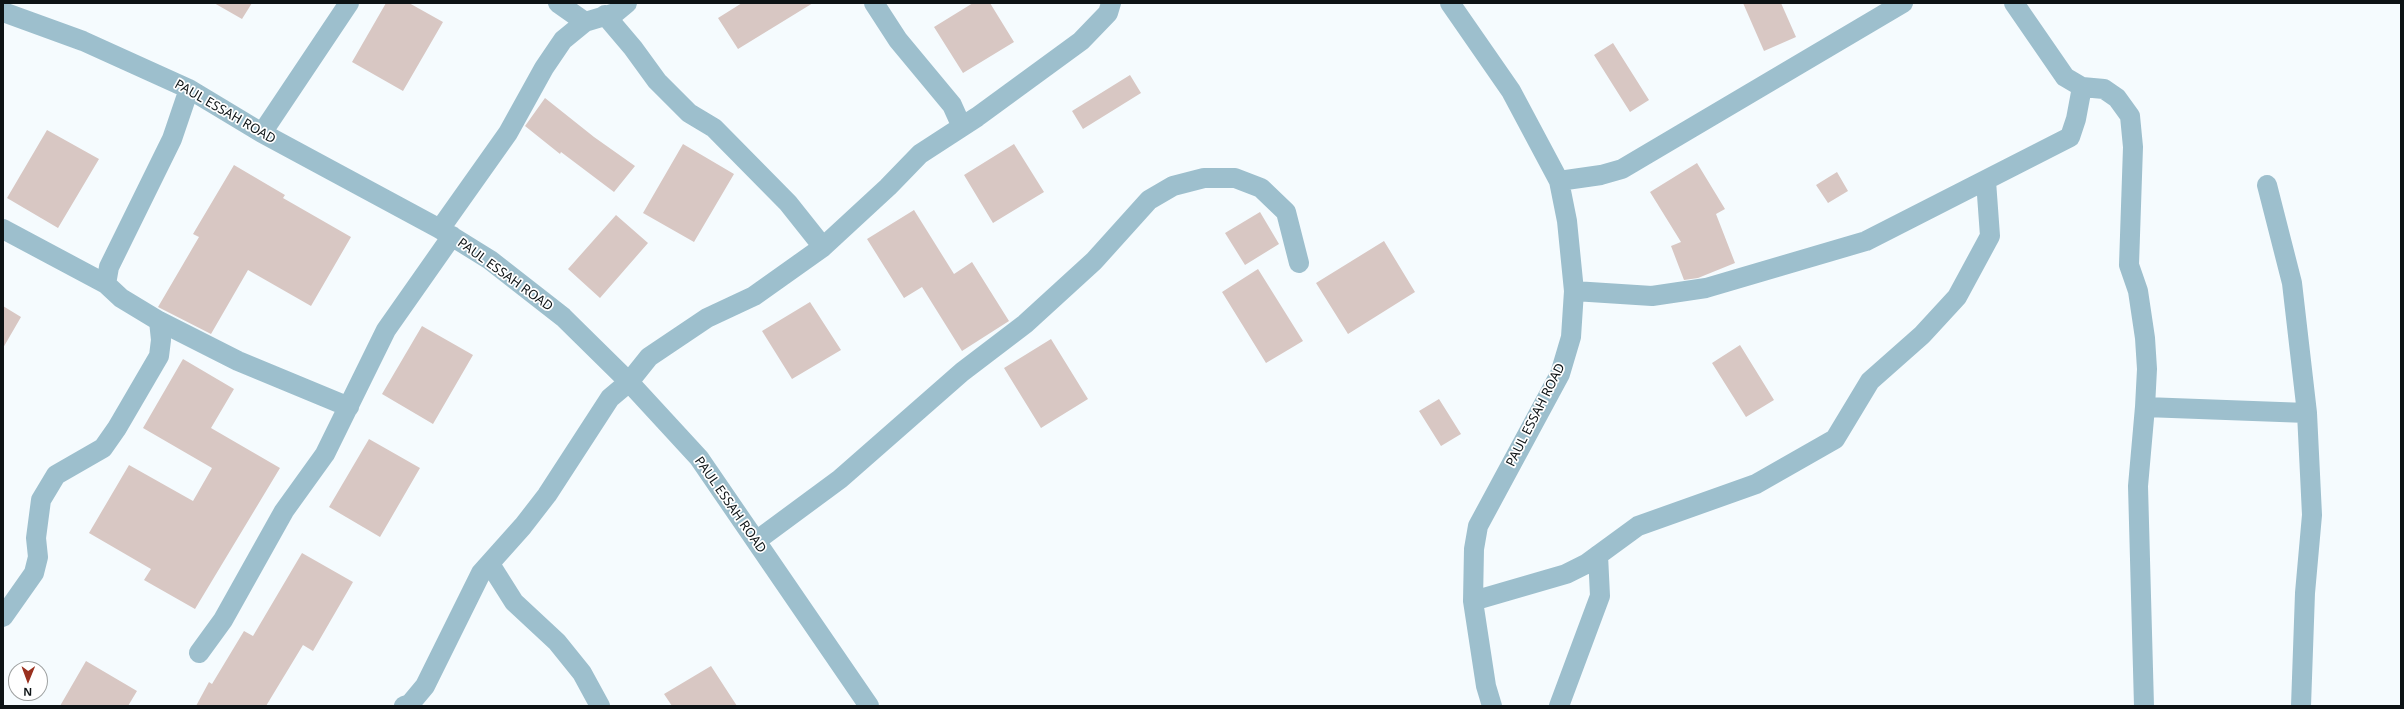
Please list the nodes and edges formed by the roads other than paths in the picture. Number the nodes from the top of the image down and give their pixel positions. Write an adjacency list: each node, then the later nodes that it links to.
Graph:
1 (349, 3): 15 (street)
2 (558, 3): 11 (street)
3 (627, 3): 10 (street)
4 (874, 3): 14 (street)
5 (1111, 3): 14 (street)
6 (1450, 3): 17 (street, PAUL ESSAH ROAD)
7 (1903, 3): 17 (street)
8 (2014, 3): 12 (street)
9 (3, 12): 13 (street, PAUL ESSAH ROAD)
10 (605, 15): 11 (street); 21 (street)
11 (585, 22): 20 (street)
12 (2082, 87): 16 (street); 28 (street)
13 (189, 89): 15 (street, PAUL ESSAH ROAD); 23 (street)
14 (961, 125): 21 (street)
15 (262, 133): 20 (street, PAUL ESSAH ROAD)
16 (1986, 181): 24 (street); 31 (street)
17 (1559, 182): 24 (street, PAUL ESSAH ROAD)
18 (2268, 185): 29 (street)
19 (3, 229): 23 (street)
20 (446, 233): 26 (street, PAUL ESSAH ROAD); 27 (street)
21 (823, 247): 26 (street)
22 (1299, 263): 30 (street)
23 (106, 284): 25 (street)
24 (1574, 291): 33 (street, PAUL ESSAH ROAD)
25 (159, 321): 27 (street); 34 (street)
26 (629, 382): 30 (street, PAUL ESSAH ROAD); 32 (street)
27 (349, 407): 35 (street)
28 (2145, 407): 29 (street); 41 (street)
29 (2307, 413): 42 (street)
30 (756, 541): 38 (street, PAUL ESSAH ROAD)
31 (1598, 555): 33 (street); 40 (street)
32 (490, 564): 36 (street); 37 (street)
33 (1473, 601): 39 (street, PAUL ESSAH ROAD)
34 (3, 617)
35 (199, 653)
36 (404, 706)
37 (600, 706)
38 (869, 706)
39 (1492, 706)
40 (1560, 706)
41 (2144, 706)
42 (2301, 706)

